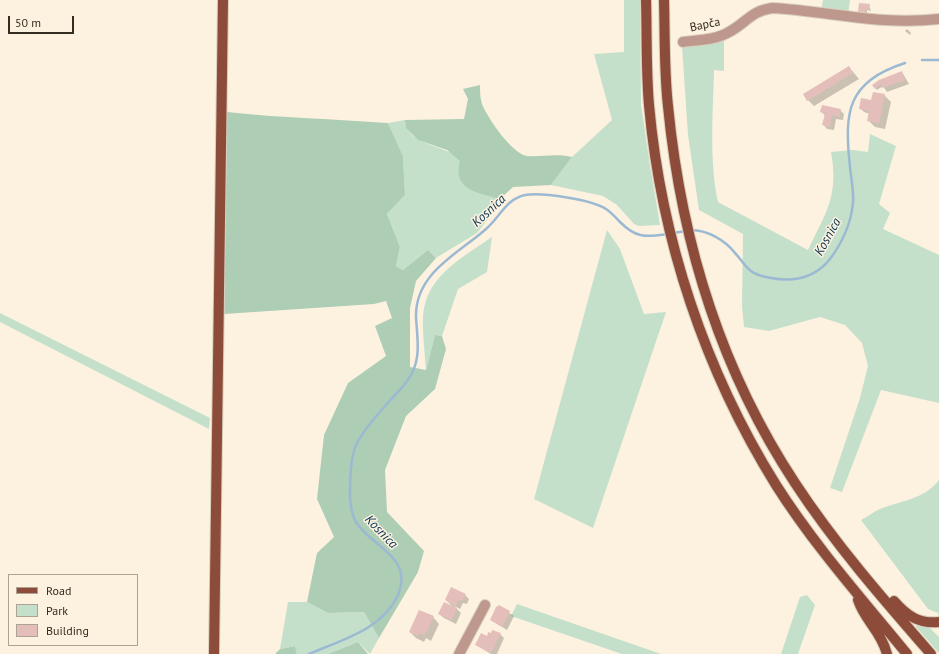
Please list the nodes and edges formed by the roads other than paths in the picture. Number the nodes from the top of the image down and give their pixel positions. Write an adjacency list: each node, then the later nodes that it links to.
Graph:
1 (223, 0): 10 (main road)
2 (646, 0): 7 (main road)
3 (664, 0): 6 (main road)
4 (939, 19): 5 (street, Bapča)
5 (683, 42)
6 (871, 584): 9 (main road); 14 (main road)
7 (855, 591): 12 (main road); 13 (main road)
8 (485, 605): 11 (street)
9 (939, 622)
10 (214, 654)
11 (459, 654)
12 (887, 654)
13 (907, 654)
14 (931, 654)

